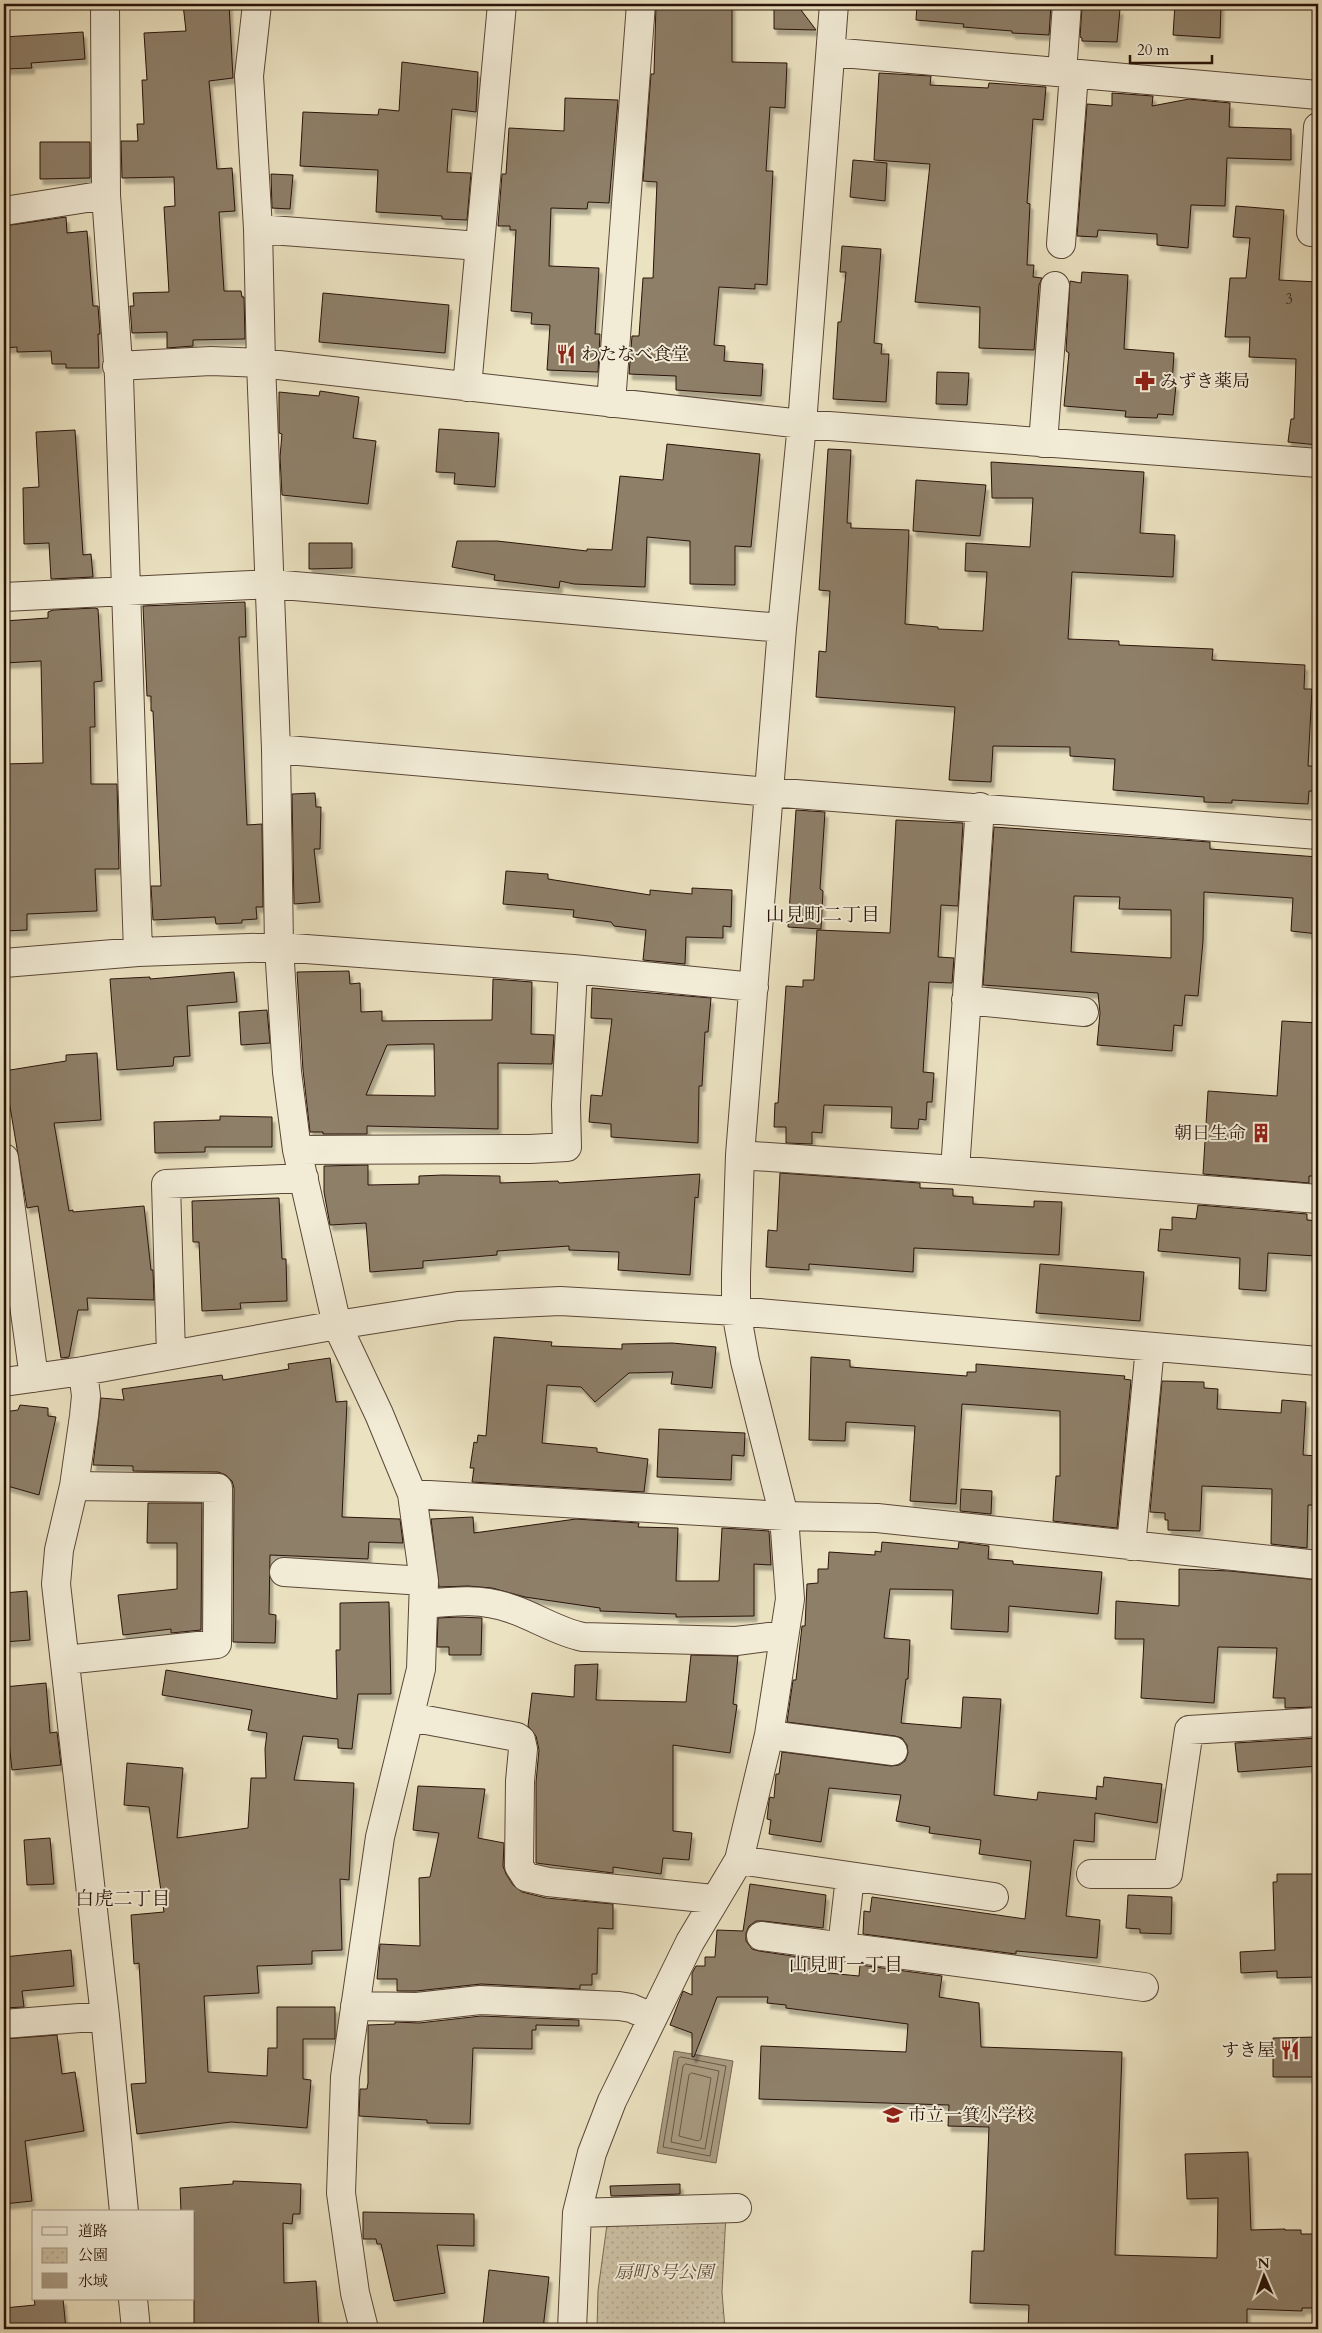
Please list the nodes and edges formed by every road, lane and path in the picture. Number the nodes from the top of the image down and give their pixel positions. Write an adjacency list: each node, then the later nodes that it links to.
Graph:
1 (105, 4): 11 (street)
2 (257, 4): 13 (street)
3 (502, 4): 16 (street)
4 (641, 4): 21 (street)
5 (834, 4): 7 (street)
6 (1067, 4): 8 (street)
7 (831, 52): 8 (street); 22 (street)
8 (1068, 74): 9 (street); 15 (street)
9 (1318, 95)
10 (1318, 127): 14 (street)
11 (106, 195): 12 (street); 19 (street)
12 (4, 211)
13 (258, 229): 16 (street); 18 (street)
14 (1311, 232)
15 (1061, 244)
16 (479, 246): 20 (street)
17 (1055, 286): 23 (street)
18 (261, 363): 19 (street); 20 (street); 25 (street)
19 (117, 366): 26 (street)
20 (467, 387): 21 (street)
21 (611, 403): 22 (street)
22 (802, 424): 23 (street); 28 (street)
23 (1043, 443): 24 (street)
24 (1318, 463)
25 (271, 584): 26 (street); 28 (street); 29 (street)
26 (125, 590): 27 (street); 34 (street)
27 (4, 597)
28 (782, 628): 30 (street)
29 (276, 749): 30 (street); 33 (street)
30 (770, 792): 31 (street); 37 (street)
31 (980, 807): 32 (street); 38 (street)
32 (1318, 835)
33 (279, 946): 34 (street); 36 (street); 40 (street)
34 (138, 952): 35 (street)
35 (4, 964)
36 (573, 969): 37 (street); 40 (street)
37 (754, 987): 41 (street)
38 (966, 1000): 39 (street); 43 (street)
39 (1084, 1012)
40 (297, 1150): 44 (street)
41 (740, 1155): 43 (street); 46 (street)
42 (4, 1158): 52 (street)
43 (954, 1170): 45 (street)
44 (304, 1178): 47 (street); 49 (street)
45 (1318, 1200)
46 (736, 1311): 47 (street); 48 (street); 56 (street)
47 (336, 1325): 49 (street); 55 (street)
48 (1150, 1347): 50 (street); 57 (street)
49 (171, 1355): 51 (street)
50 (1318, 1361)
51 (83, 1371): 52 (street); 54 (street)
52 (34, 1378): 53 (street)
53 (4, 1382)
54 (74, 1486): 62 (street); 62 (street)
55 (412, 1494): 56 (street); 60 (street)
56 (784, 1516): 57 (street); 61 (street)
57 (1131, 1546): 58 (street)
58 (1318, 1565)
59 (284, 1572): 60 (street)
60 (425, 1593): 61 (street); 63 (street)
61 (784, 1635): 65 (street)
62 (65, 1660): 76 (street)
63 (410, 1717): 71 (street); 75 (street)
64 (1318, 1722): 68 (street)
65 (769, 1735): 66 (street); 67 (street)
66 (893, 1751)
67 (739, 1860): 69 (street); 71 (street)
68 (1091, 1874)
69 (850, 1877): 70 (street); 73 (street)
70 (994, 1897)
71 (713, 1899): 77 (street)
72 (761, 1936): 73 (street)
73 (842, 1947): 74 (street)
74 (1144, 1987)
75 (354, 2006): 77 (street); 84 (street)
76 (105, 2016): 78 (street); 80 (street)
77 (652, 2017): 81 (street)
78 (4, 2024)
79 (737, 2208): 81 (street)
80 (124, 2210)
81 (577, 2213): 85 (street)
82 (133, 2300): 83 (street)
83 (136, 2329)
84 (364, 2329)
85 (572, 2329)

